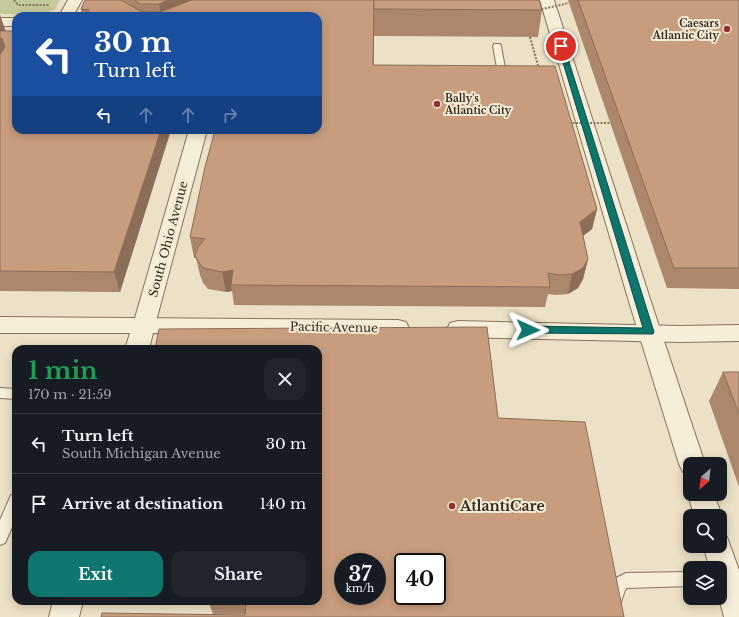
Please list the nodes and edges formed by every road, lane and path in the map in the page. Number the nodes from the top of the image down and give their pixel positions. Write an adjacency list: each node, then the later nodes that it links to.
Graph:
1 (14, 0): 4 (path)
2 (569, 2): 3 (path, bridge)
3 (542, 5): 18 (street)
4 (71, 7)
5 (0, 22): 6 (street)
6 (12, 22)
7 (530, 37): 10 (path)
8 (497, 46): 9 (lane)
9 (501, 68)
10 (540, 71)
11 (562, 123): 12 (path, bridge)
12 (610, 123)
13 (197, 134): 15 (street, South Ohio Avenue)
14 (0, 325): 15 (street, Pacific Avenue)
15 (144, 325): 16 (street, Pacific Avenue); 20 (street, South Ohio Avenue)
16 (416, 328)
17 (440, 329): 18 (street)
18 (649, 332): 19 (street); 23 (street)
19 (739, 333)
20 (138, 345)
21 (0, 393): 22 (lane)
22 (12, 394)
23 (690, 457)
24 (12, 510): 25 (lane)
25 (0, 538)
26 (683, 579): 31 (lane)
27 (727, 586): 29 (street)
28 (67, 605): 30 (street)
29 (739, 616)
30 (64, 617)
31 (614, 617)

